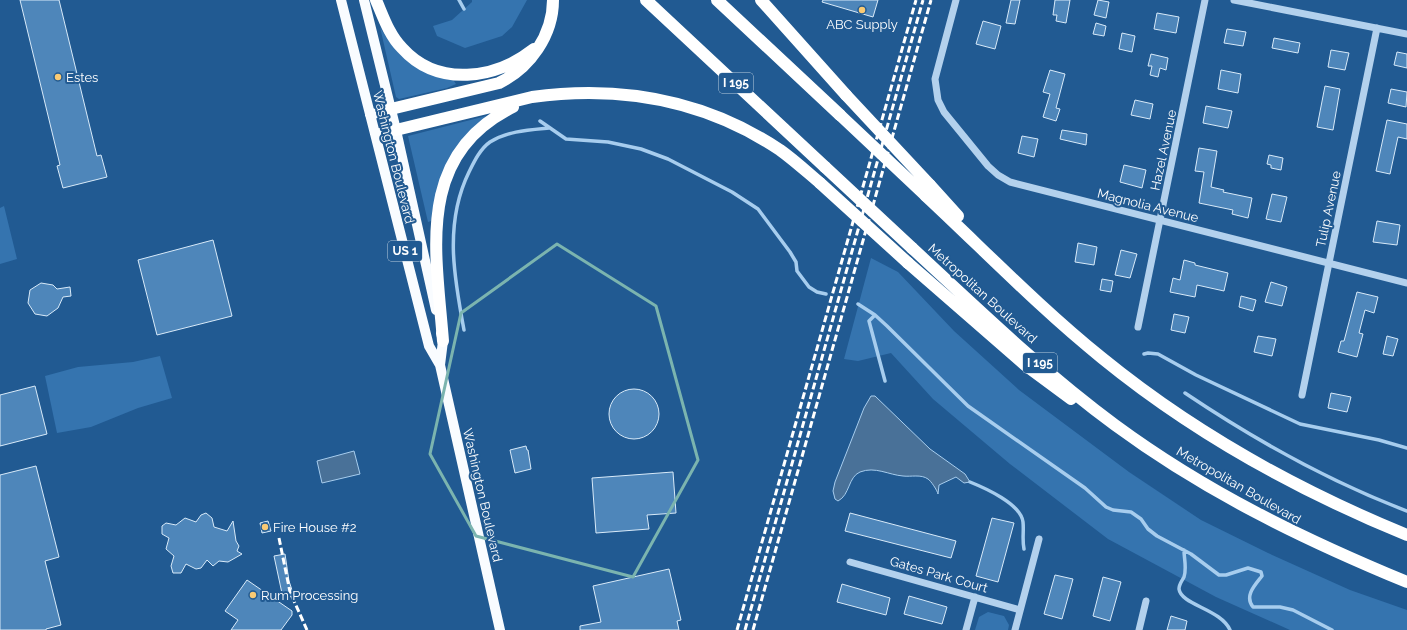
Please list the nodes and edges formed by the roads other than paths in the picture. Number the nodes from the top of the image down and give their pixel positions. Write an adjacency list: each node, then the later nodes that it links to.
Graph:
1 (341, 0): 16 (main road, Washington Boulevard / US 1)
2 (364, 0): 15 (main road, Washington Boulevard / US 1)
3 (376, 0): 13 (highway)
4 (553, 0): 13 (highway)
5 (646, 0): 27 (highway, Metropolitan Boulevard / I 195, bridge)
6 (717, 0): 19 (highway, Metropolitan Boulevard, bridge)
7 (761, 0): 19 (highway, bridge)
8 (956, 0): 20 (street, Magnolia Avenue)
9 (1205, 0): 20 (street, Hazel Avenue)
10 (1234, 0): 11 (street)
11 (1377, 28): 12 (street); 21 (street, Tulip Avenue)
12 (1407, 34)
13 (542, 43): 15 (highway)
14 (532, 97): 17 (highway); 24 (highway); 27 (highway, bridge)
15 (390, 109): 16 (main road); 17 (main road, Washington Boulevard / US 1)
16 (370, 115): 18 (main road, Washington Boulevard / US 1)
17 (396, 130): 18 (main road); 24 (main road, Washington Boulevard / US 1)
18 (375, 134): 25 (main road, Washington Boulevard / US 1)
19 (928, 190): 28 (highway, Metropolitan Boulevard)
20 (1160, 221): 21 (street, Magnolia Avenue); 23 (street, Hazel Avenue)
21 (1329, 264): 22 (street, Magnolia Avenue); 26 (street, Tulip Avenue)
22 (1407, 284)
23 (1138, 327)
24 (443, 341): 25 (main road, Washington Boulevard / US 1)
25 (440, 365): 35 (main road, Washington Boulevard / US 1)
26 (1302, 395)
27 (1176, 466): 31 (highway, Metropolitan Boulevard / I 195)
28 (1407, 535)
29 (1040, 539): 34 (street)
30 (850, 562): 32 (street, Gates Park Court)
31 (1407, 582)
32 (975, 597): 34 (street, Gates Park Court); 36 (street)
33 (1146, 601): 38 (street)
34 (1020, 610): 37 (street)
35 (500, 630)
36 (966, 630)
37 (1015, 630)
38 (1139, 630)

